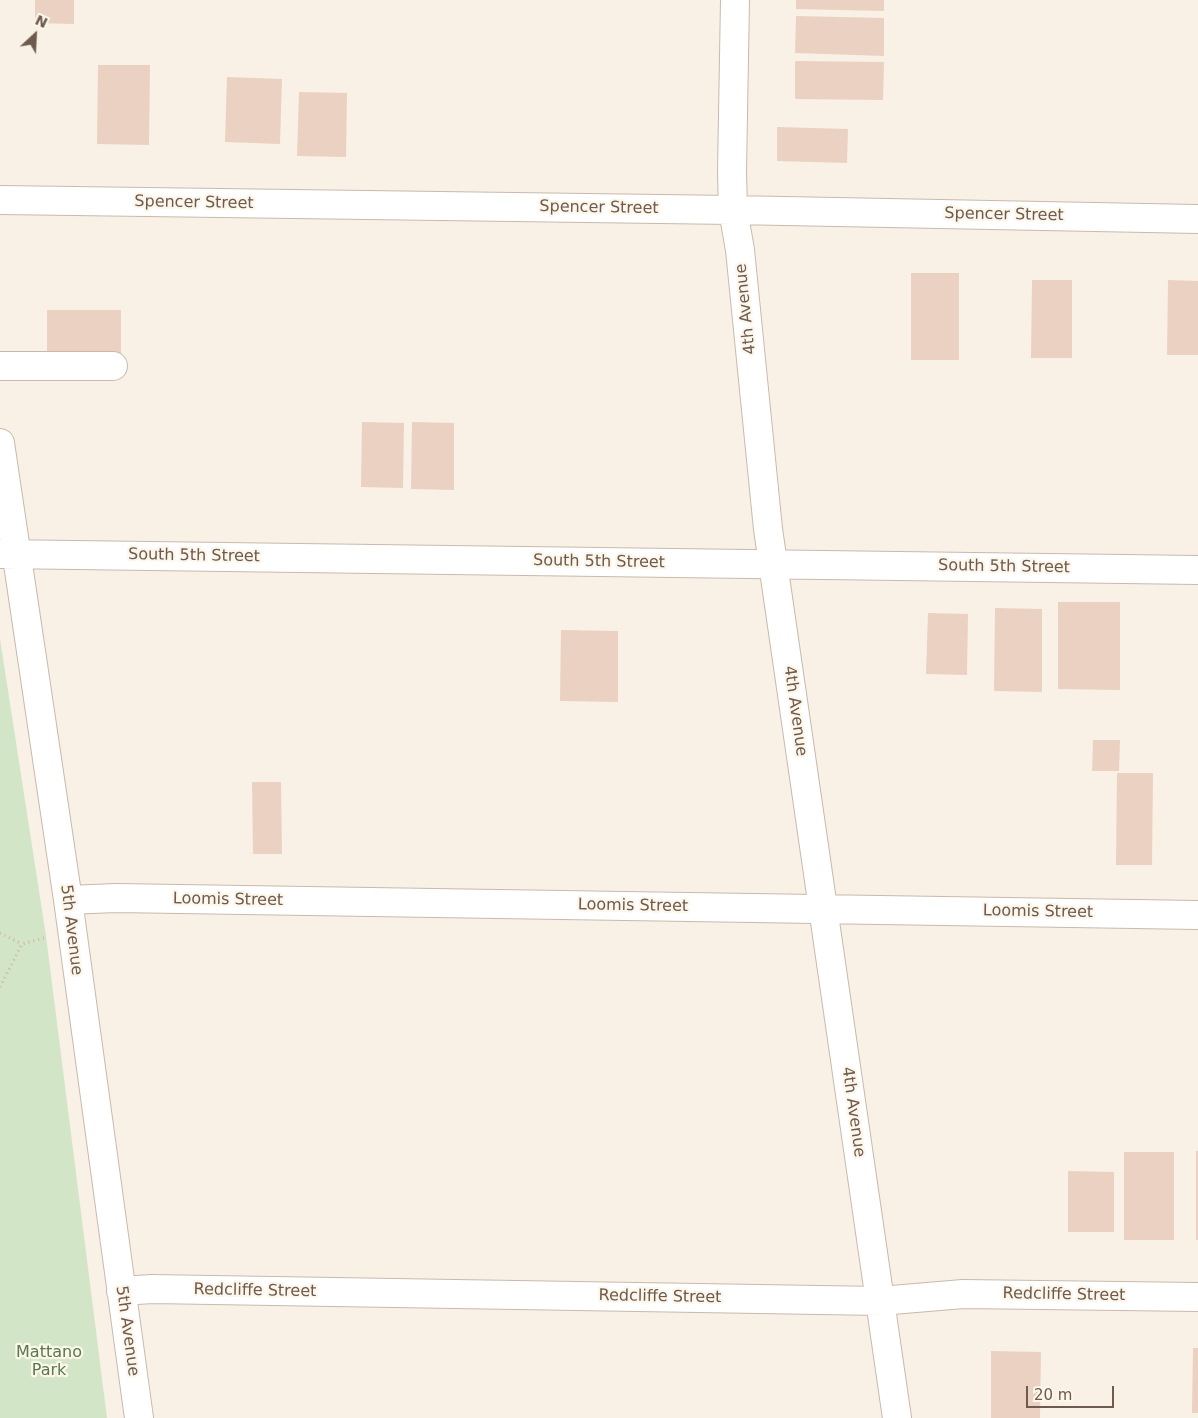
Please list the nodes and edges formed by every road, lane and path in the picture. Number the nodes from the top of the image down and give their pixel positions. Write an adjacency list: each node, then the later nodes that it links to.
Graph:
1 (735, 0): 3 (street, 4th Avenue)
2 (0, 200): 3 (street, Spencer Street)
3 (733, 210): 4 (street, Spencer Street); 9 (street, 4th Avenue)
4 (1198, 219)
5 (0, 366): 6 (street)
6 (113, 366)
7 (0, 443): 8 (street, 5th Avenue)
8 (9, 554): 9 (street, South 5th Street); 11 (street, 5th Avenue)
9 (774, 564): 10 (street, South 5th Street); 12 (street, 4th Avenue)
10 (1198, 570)
11 (68, 900): 12 (street, Loomis Street); 18 (street, 5th Avenue)
12 (824, 909): 13 (street, Loomis Street); 20 (street, 4th Avenue)
13 (1198, 915)
14 (0, 934): 16 (path)
15 (44, 938): 16 (path)
16 (22, 944): 17 (path)
17 (0, 987)
18 (121, 1291): 20 (street, Redcliffe Street); 21 (street, 5th Avenue)
19 (1198, 1297): 20 (street, Redcliffe Street)
20 (880, 1301): 22 (street, 4th Avenue)
21 (139, 1418)
22 (897, 1418)

